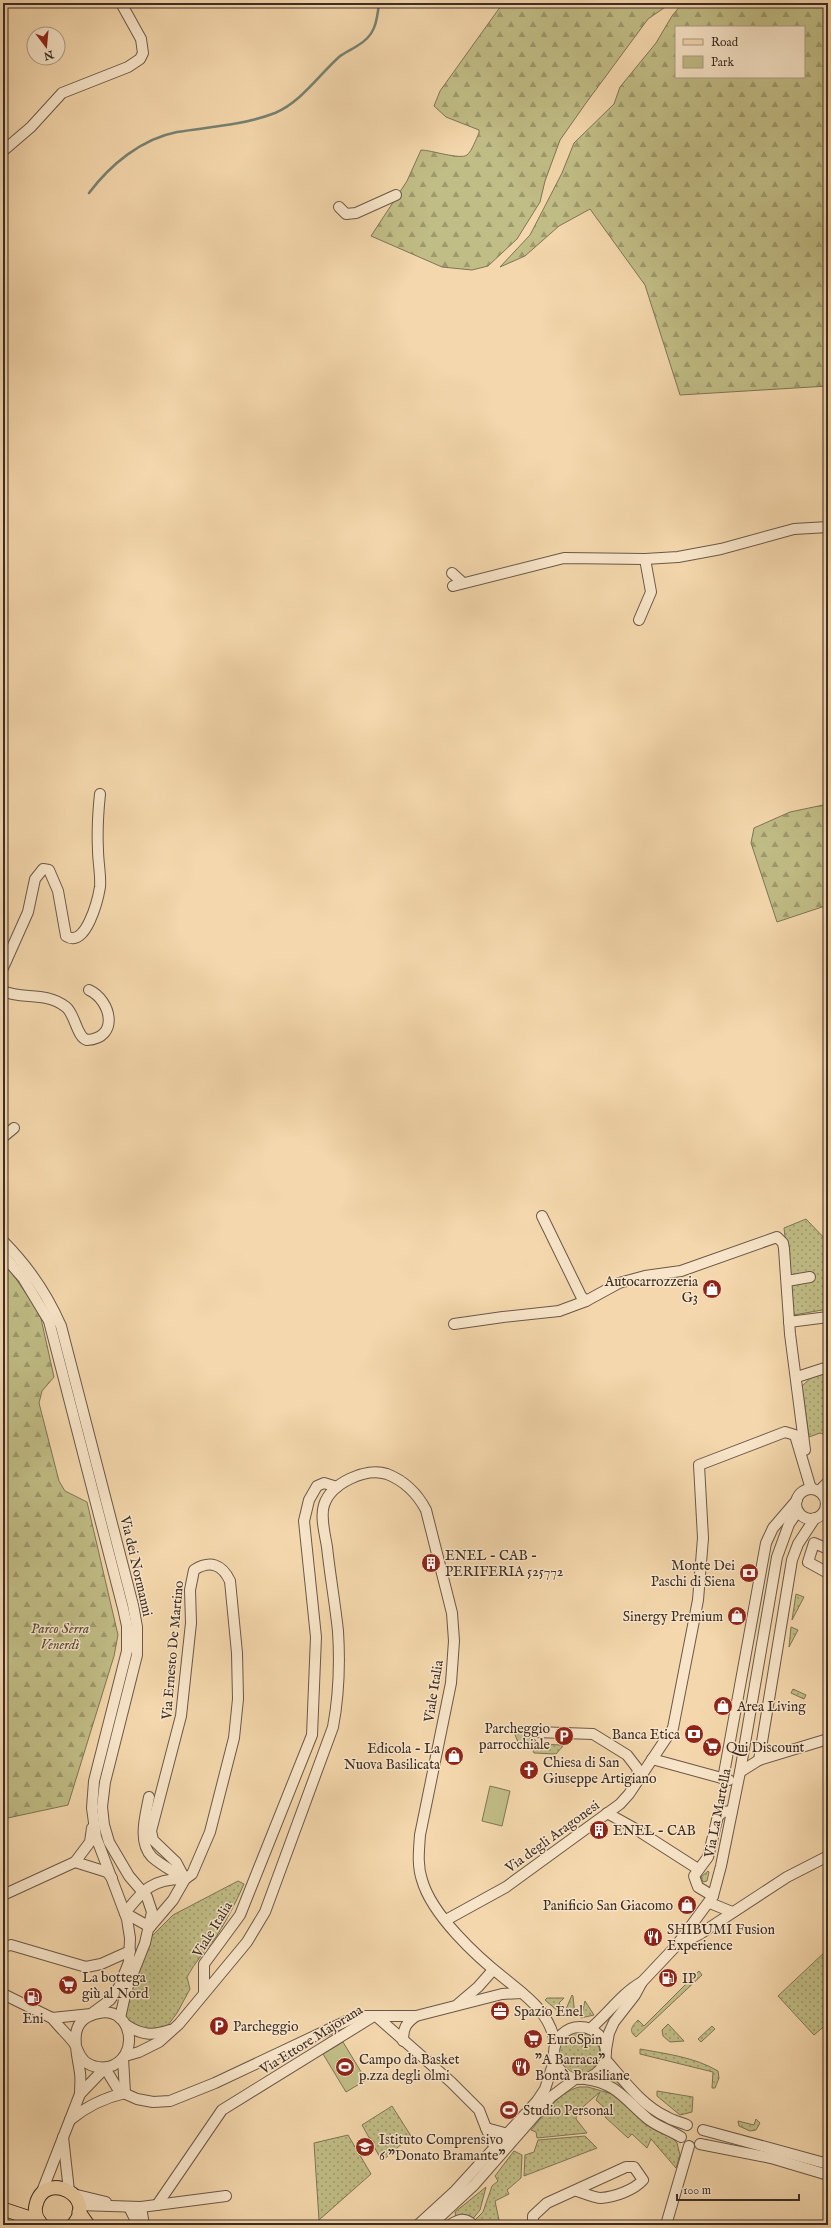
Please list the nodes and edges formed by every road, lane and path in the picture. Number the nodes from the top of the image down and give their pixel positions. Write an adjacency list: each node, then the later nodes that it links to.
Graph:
1 (121, 3): 2 (street)
2 (3, 151)
3 (396, 195): 4 (street)
4 (339, 207)
5 (828, 527): 6 (street)
6 (645, 559): 7 (street); 8 (street)
7 (452, 573)
8 (639, 620)
9 (100, 794): 10 (street)
10 (3, 968)
11 (90, 990): 12 (street)
12 (3, 991)
13 (14, 1128): 14 (street)
14 (3, 1137)
15 (542, 1216): 20 (street)
16 (3, 1241): 54 (street, Via dei Normanni)
17 (3, 1255): 48 (street, Via dei Normanni)
18 (810, 1277): 19 (street)
19 (787, 1281): 20 (street); 22 (street)
20 (586, 1301): 23 (street)
21 (828, 1317): 22 (street)
22 (789, 1322): 25 (street)
23 (454, 1324)
24 (828, 1367): 25 (street)
25 (797, 1377): 26 (street)
26 (803, 1460): 29 (street, Via degli Aragonesi); 37 (street, Via degli Aragonesi)
27 (828, 1482): 29 (street)
28 (337, 1486): 59 (street, Viale Italia); 66 (street); 66 (street, Viale Italia)
29 (823, 1497): 30 (street); 31 (street)
30 (794, 1511): 31 (street); 32 (street); 33 (street, Via La Martella)
31 (815, 1518): 40 (street)
32 (773, 1528): 33 (street); 44 (street)
33 (784, 1537): 42 (street, Via La Martella)
34 (828, 1549): 35 (street)
35 (828, 1573)
36 (535, 1732): 43 (street)
37 (666, 1739): 39 (street, Via degli Aragonesi); 41 (street)
38 (828, 1739): 40 (street)
39 (652, 1759): 41 (street); 43 (street, Via degli Aragonesi)
40 (759, 1760): 42 (street)
41 (672, 1765): 44 (street)
42 (738, 1777): 44 (street); 46 (street, Via La Martella)
43 (639, 1778): 47 (street, Via degli Aragonesi)
44 (723, 1779)
45 (149, 1797): 52 (street)
46 (732, 1811): 51 (street); 56 (street, Via La Martella)
47 (607, 1813): 51 (street); 59 (street, Via degli Aragonesi)
48 (93, 1822): 50 (street); 53 (street, Via dei Normanni)
49 (828, 1856): 57 (street)
50 (75, 1862): 53 (street); 55 (street)
51 (698, 1869): 56 (street)
52 (185, 1879): 52 (street, Via Ernesto De Martino); 54 (street); 60 (street)
53 (114, 1880): 58 (street, Via dei Normanni)
54 (142, 1891): 58 (street); 60 (street, Via dei Normanni)
55 (3, 1895)
56 (711, 1899): 57 (street); 61 (street, Via La Martella)
57 (732, 1912): 61 (street)
58 (125, 1913): 60 (street); 63 (street, Via dei Normanni)
59 (446, 1920): 64 (street, Viale Italia)
60 (150, 1927): 74 (street, Via dei Normanni)
61 (676, 1946): 65 (street, Via La Martella)
62 (3, 1947): 63 (street)
63 (130, 1951): 70 (street, Via dei Normanni)
64 (493, 1970): 67 (street, Viale Italia); 69 (street)
65 (642, 1982): 77 (street, Via La Martella); 82 (street, Via La Martella)
66 (204, 1993): 76 (street)
67 (522, 1993): 69 (street); 75 (street, Viale Italia)
68 (3, 1994): 73 (street)
69 (457, 2005): 72 (street)
70 (91, 2014): 73 (street); 74 (street); 81 (street)
71 (376, 2016): 72 (street); 79 (street); 87 (street, Via Ettore Majorana); 105 (street, Via Ettore Majorana)
72 (416, 2016): 79 (street)
73 (52, 2018): 81 (street)
74 (123, 2022): 76 (street); 83 (street)
75 (553, 2028): 78 (street); 80 (street, Viale Italia)
76 (174, 2029): 83 (street)
77 (590, 2029): 78 (street); 82 (street)
78 (566, 2031): 80 (street)
79 (403, 2041): 91 (street)
80 (555, 2043): 84 (street)
81 (74, 2044): 85 (street); 88 (street)
82 (606, 2054): 86 (street); 90 (street)
83 (124, 2057): 85 (street); 87 (street)
84 (554, 2062): 86 (street); 94 (street)
85 (105, 2068): 87 (street, Via Ettore Majorana); 88 (street)
86 (580, 2079): 95 (street); 115 (street)
87 (125, 2093): 89 (street)
88 (80, 2094): 89 (street)
89 (69, 2121): 93 (street)
90 (687, 2125): 92 (street); 95 (street)
91 (486, 2128): 94 (street); 98 (street)
92 (702, 2130): 96 (street); 99 (street)
93 (63, 2134): 103 (street); 104 (street)
94 (508, 2134): 98 (street)
95 (681, 2137): 97 (street)
96 (700, 2144): 97 (street); 100 (street)
97 (689, 2146): 119 (street)
98 (494, 2148): 114 (street)
99 (828, 2164)
100 (828, 2175)
101 (577, 2190): 101 (street); 118 (street)
102 (226, 2196): 105 (street)
103 (39, 2198): 104 (main road); 108 (main road); 109 (main road)
104 (75, 2200): 106 (street); 110 (main road); 111 (main road)
105 (157, 2205): 107 (street)
106 (129, 2207): 107 (street); 112 (street)
107 (140, 2207): 113 (street)
108 (6, 2210): 109 (main road)
109 (40, 2224)
110 (72, 2225)
111 (88, 2225)
112 (138, 2225)
113 (144, 2225)
114 (418, 2225)
115 (432, 2225)
116 (450, 2225): 117 (street)
117 (473, 2225)
118 (533, 2225)
119 (666, 2225)

